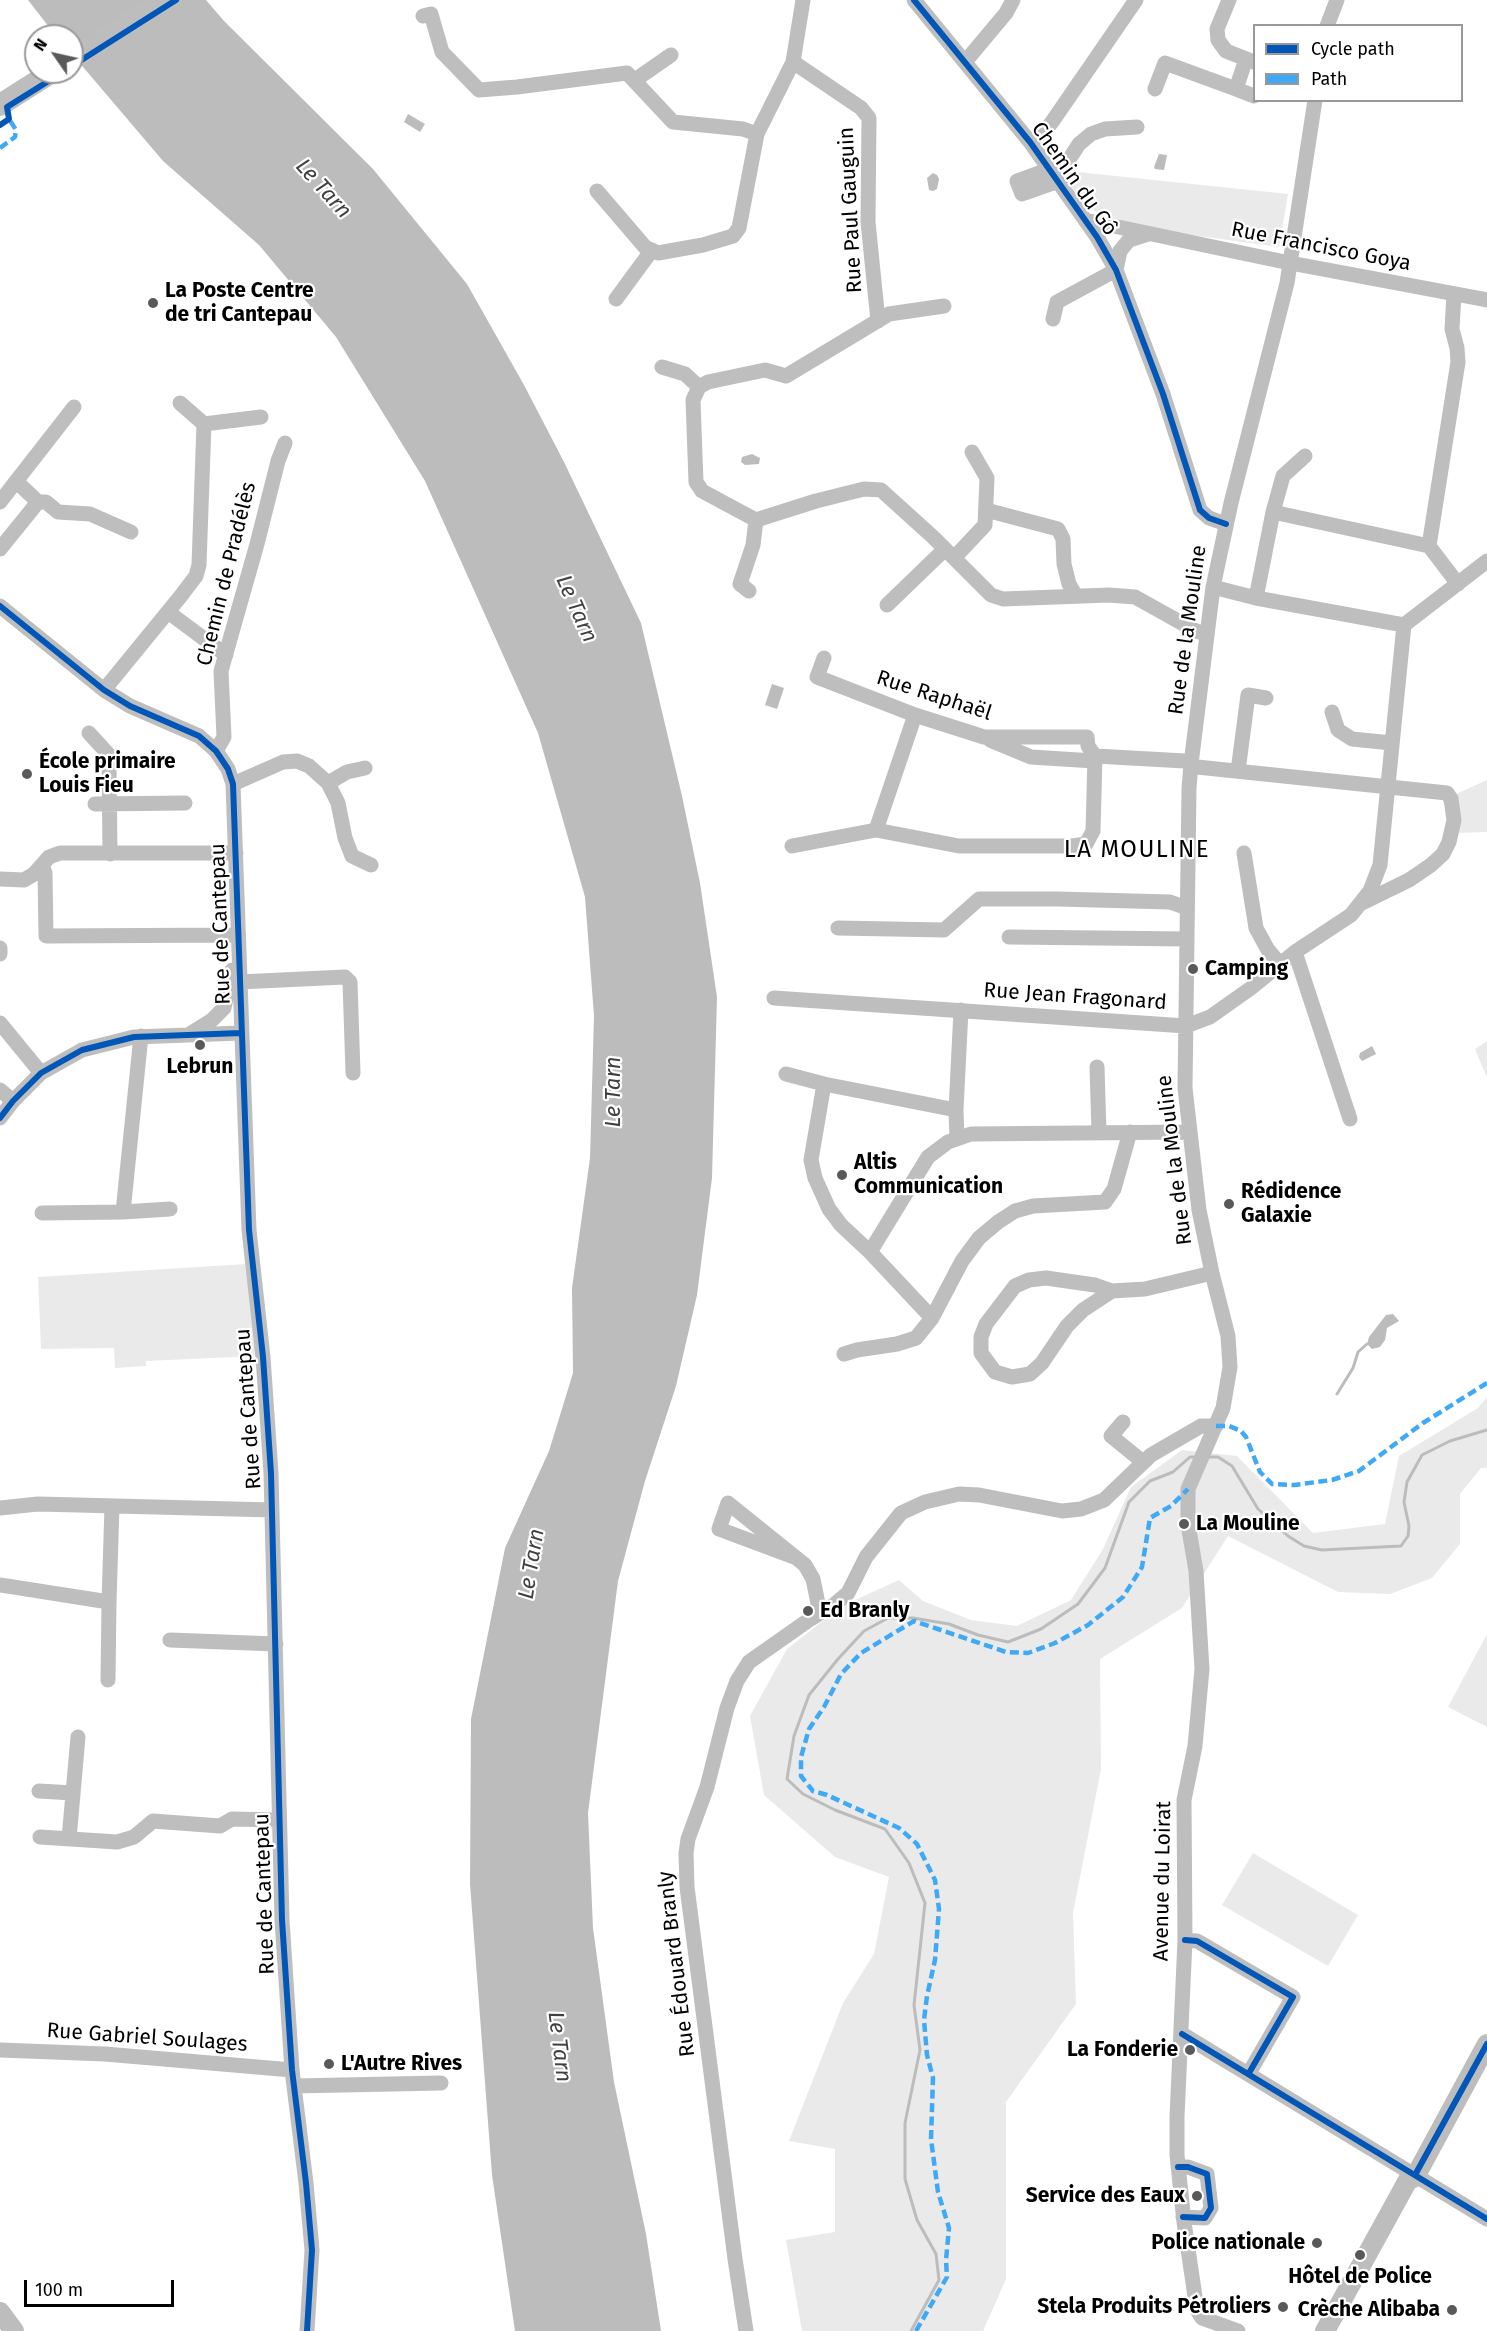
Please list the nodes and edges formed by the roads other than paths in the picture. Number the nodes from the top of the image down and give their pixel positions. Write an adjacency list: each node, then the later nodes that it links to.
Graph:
1 (139, 0): 11 (highway)
2 (165, 0): 12 (highway)
3 (803, 0): 15 (street)
4 (914, 0): 16 (street, Chemin du Gô)
5 (1013, 0): 16 (street)
6 (1136, 0): 27 (street)
7 (1229, 0): 14 (street)
8 (1337, 0): 10 (street)
9 (423, 16): 18 (street)
10 (1328, 24)
11 (84, 35)
12 (84, 51)
13 (671, 55): 18 (street)
14 (1250, 60): 21 (street)
15 (793, 62): 26 (street); 42 (street, Rue Paul Gauguin)
16 (965, 62): 27 (street, Chemin du Gô)
17 (24, 77): 22 (highway)
18 (635, 80): 26 (street)
19 (26, 84): 22 (highway)
20 (1155, 89): 21 (street)
21 (1236, 89): 23 (street)
22 (5, 94)
23 (1253, 96)
24 (1315, 102): 35 (street, Rue de la Mouline)
25 (1137, 127): 28 (street)
26 (757, 134): 34 (street)
27 (1030, 142): 28 (street, Chemin du Gô)
28 (1055, 176): 30 (street, Chemin du Gô)
29 (597, 191): 34 (street)
30 (1085, 219): 31 (street, Rue Francisco Goya); 32 (street, Chemin du Gô)
31 (1148, 234): 33 (street, Rue Francisco Goya); 35 (street, Rue Francisco Goya)
32 (1097, 237): 33 (street); 36 (street, Chemin du Gô)
33 (1129, 240): 36 (street)
34 (652, 250): 38 (street)
35 (1291, 263): 37 (street, Rue Francisco Goya); 58 (street, Rue de la Mouline)
36 (1116, 270): 41 (street); 58 (street, Chemin du Gô)
37 (1454, 294): 39 (street, Rue Francisco Goya); 60 (street)
38 (616, 299)
39 (1487, 300)
40 (944, 306): 42 (street, Rue Paul Gauguin)
41 (1053, 319)
42 (878, 321): 44 (street, Rue Paul Gauguin)
43 (662, 367): 44 (street)
44 (699, 387): 57 (street)
45 (180, 403): 48 (street)
46 (74, 407): 52 (street)
47 (261, 417): 48 (street)
48 (204, 424): 71 (street)
49 (285, 443): 74 (street, Chemin de Pradélès)
50 (972, 452): 55 (street)
51 (1305, 456): 56 (street)
52 (17, 482): 53 (street); 54 (street)
53 (0, 502)
54 (38, 502): 59 (street); 61 (street)
55 (986, 510): 62 (street); 67 (street)
56 (1273, 512): 60 (street); 68 (street)
57 (756, 520): 62 (street); 66 (street)
58 (1226, 524): 65 (street, Rue de la Mouline)
59 (132, 532)
60 (1429, 546): 64 (street)
61 (0, 549)
62 (950, 554): 67 (street); 69 (street)
63 (1487, 561): 64 (street)
64 (1458, 584): 72 (street)
65 (1213, 587): 68 (street); 73 (street, Rue de la Mouline)
66 (749, 591)
67 (1076, 596): 73 (street)
68 (1256, 598): 72 (street)
69 (887, 605)
70 (0, 606): 76 (street, Rue de Cantepau)
71 (168, 612): 74 (street); 76 (street)
72 (1404, 625): 82 (street)
73 (1206, 634): 85 (street, Rue de la Mouline)
74 (226, 655): 83 (street, Chemin de Pradélès)
75 (824, 658): 79 (street, Rue Raphaël)
76 (104, 690): 83 (street, Rue de Cantepau)
77 (1266, 698): 87 (street)
78 (1332, 712): 82 (street)
79 (915, 715): 81 (street, Rue Raphaël); 93 (street)
80 (89, 734): 92 (street)
81 (984, 737): 84 (street); 84 (street, Rue Raphaël)
82 (1392, 743): 90 (street)
83 (216, 751): 89 (street, Rue de Cantepau)
84 (1094, 758): 85 (street); 93 (street)
85 (1191, 764): 87 (street); 102 (street, Rue de la Mouline)
86 (365, 768): 88 (street)
87 (1238, 771): 90 (street)
88 (328, 783): 89 (street); 99 (street)
89 (233, 784): 95 (street, Rue de Cantepau)
90 (1388, 786): 101 (street); 101 (street)
91 (185, 803): 92 (street)
92 (102, 804): 97 (street)
93 (876, 830): 94 (street)
94 (792, 846)
95 (236, 853): 97 (street); 104 (street, Rue de Cantepau)
96 (1244, 853): 110 (street)
97 (110, 854): 98 (street)
98 (42, 865): 100 (street); 104 (street)
99 (371, 865)
100 (0, 879)
101 (1359, 905): 108 (street)
102 (1187, 908): 103 (street); 106 (street, Rue de la Mouline)
103 (838, 928)
104 (237, 935): 111 (street, Rue de Cantepau); 117 (street)
105 (1009, 937): 106 (street)
106 (1187, 939): 115 (street, Rue de la Mouline)
107 (0, 948): 109 (street)
108 (1295, 952): 110 (street); 128 (street)
109 (0, 954)
110 (1281, 964): 115 (street)
111 (239, 982): 116 (street, Rue de Cantepau); 121 (street)
112 (774, 998): 113 (street, Rue Jean Fragonard)
113 (961, 1010): 115 (street, Rue Jean Fragonard); 126 (street, Rue Jean Fragonard)
114 (0, 1023): 120 (street)
115 (1186, 1026): 131 (street, Rue de la Mouline)
116 (241, 1033): 117 (street); 147 (street, Rue de Cantepau)
117 (188, 1035): 118 (street)
118 (141, 1036): 120 (street); 134 (street)
119 (1097, 1066): 129 (street)
120 (41, 1073): 125 (street)
121 (353, 1073)
122 (786, 1074): 123 (street)
123 (824, 1084): 126 (street); 136 (street)
124 (0, 1089): 125 (street)
125 (13, 1101): 127 (street)
126 (956, 1110): 132 (street, Rue Jean Fragonard)
127 (0, 1118)
128 (1350, 1119)
129 (1099, 1132): 130 (street); 132 (street)
130 (1130, 1132): 131 (street); 139 (street)
131 (1189, 1132): 137 (street, Rue de la Mouline)
132 (957, 1139): 136 (street)
133 (170, 1209): 134 (street)
134 (123, 1212): 135 (street)
135 (42, 1213)
136 (870, 1252): 139 (street)
137 (1212, 1273): 138 (street); 142 (street, Rue de la Mouline)
138 (1112, 1291): 138 (street)
139 (932, 1318): 140 (street)
140 (844, 1354)
141 (1123, 1422): 143 (street)
142 (1216, 1425): 143 (street, Rue Édouard Branly); 144 (street, Rue de la Mouline)
143 (1143, 1462): 151 (street, Rue Édouard Branly)
144 (1188, 1490): 161 (street, Avenue du Loirat)
145 (112, 1506): 146 (street); 147 (street); 150 (street)
146 (0, 1508)
147 (272, 1510): 153 (street, Rue de Cantepau)
148 (794, 1557): 148 (street); 151 (street)
149 (0, 1585): 150 (street)
150 (109, 1602): 154 (street)
151 (819, 1613): 176 (street, Rue Édouard Branly)
152 (170, 1640): 153 (street)
153 (276, 1644): 158 (street, Rue de Cantepau)
154 (108, 1680)
155 (78, 1737): 157 (street)
156 (39, 1791): 157 (street)
157 (73, 1793): 160 (street)
158 (278, 1820): 160 (street); 165 (street, Rue de Cantepau)
159 (40, 1837): 160 (street)
160 (69, 1839)
161 (1185, 1940): 162 (street, Avenue du Loirat); 166 (street)
162 (1182, 2034): 166 (street); 169 (street, Avenue du Loirat)
163 (1487, 2044): 170 (main road)
164 (0, 2050): 165 (street, Rue Gabriel Soulages)
165 (292, 2070): 168 (street, Rue de Cantepau)
166 (1249, 2073): 170 (street)
167 (441, 2083): 168 (street)
168 (294, 2086): 175 (street, Rue de Cantepau)
169 (1178, 2167): 171 (street, Avenue du Loirat); 171 (street)
170 (1415, 2176): 172 (street); 178 (main road); 179 (main road)
171 (1183, 2217): 177 (street, Avenue du Loirat)
172 (1487, 2218)
173 (0, 2312): 174 (main road)
174 (14, 2331)
175 (307, 2331)
176 (746, 2331)
177 (1238, 2331)
178 (1325, 2331)
179 (1338, 2331)

